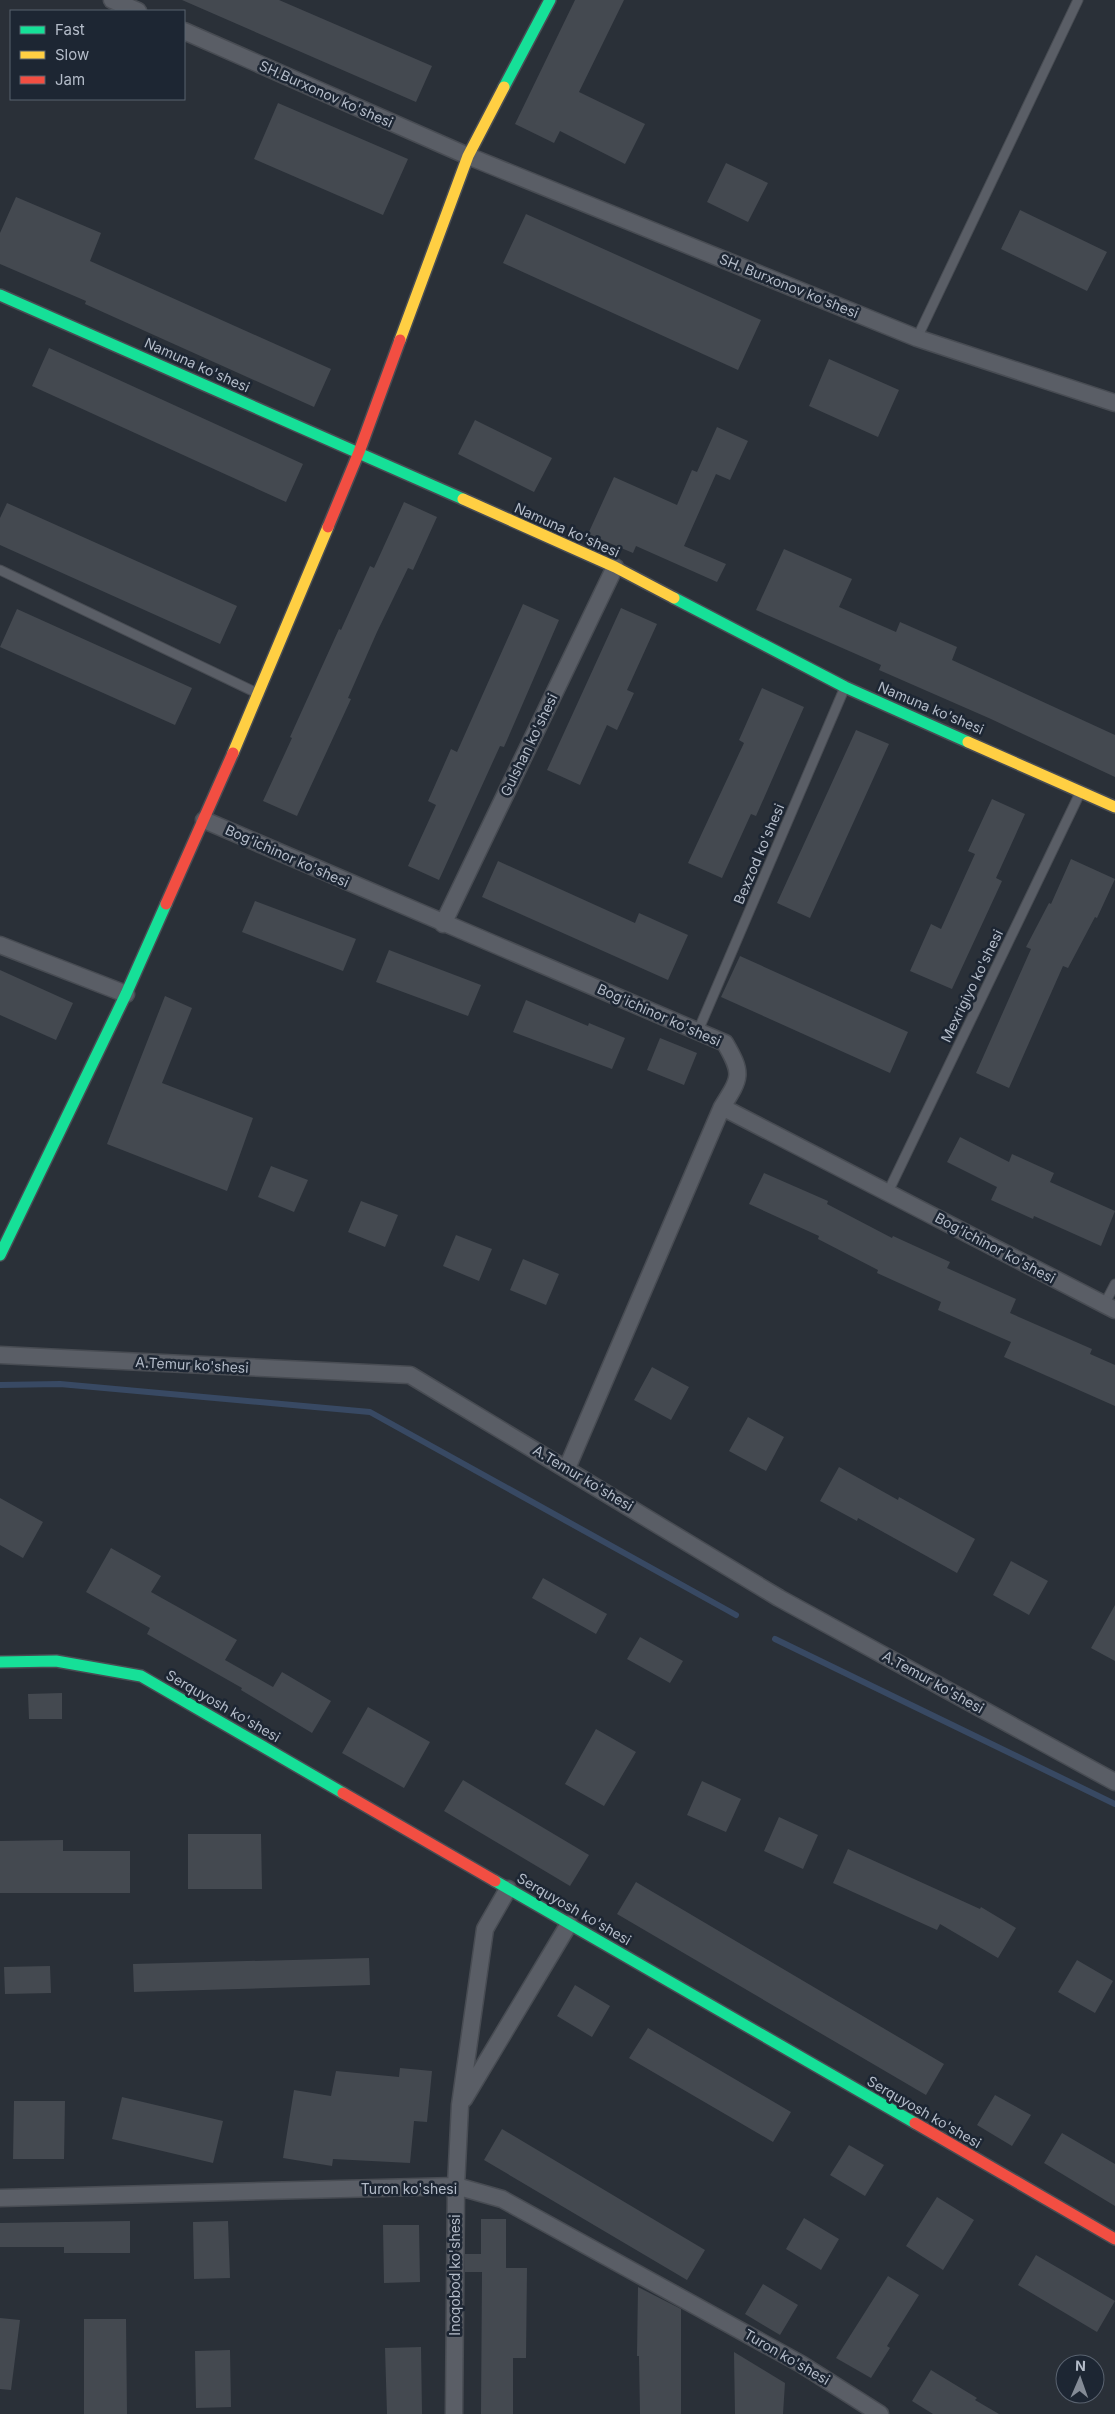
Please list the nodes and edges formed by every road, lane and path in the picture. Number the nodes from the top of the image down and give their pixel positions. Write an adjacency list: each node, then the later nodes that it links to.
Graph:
1 (112, 0): 4 (street)
2 (550, 0): 6 (street)
3 (1078, 0): 8 (lane)
4 (136, 10)
5 (185, 31): 6 (street, SH.Burxonov ko'shesi)
6 (468, 156): 8 (street, SH. Burxonov ko'shesi); 10 (street)
7 (0, 295): 10 (street, Namuna ko'shesi)
8 (917, 338): 9 (street, SH. Burxonov ko'shesi)
9 (1115, 403)
10 (359, 452): 11 (street, Namuna ko'shesi); 14 (street)
11 (615, 568): 13 (street, Namuna ko'shesi); 18 (street, Gulshan ko'shesi)
12 (0, 570): 14 (lane)
13 (845, 687): 15 (street, Namuna ko'shesi); 21 (lane, Bexzod ko'shesi)
14 (259, 694): 17 (street)
15 (1081, 791): 16 (street, Namuna ko'shesi); 23 (lane, Mexrigiyo ko'shesi)
16 (1115, 807)
17 (204, 820): 18 (street, Bog'ichinor ko'shesi); 20 (street)
18 (443, 924): 21 (street, Bog'ichinor ko'shesi)
19 (0, 946): 20 (street)
20 (126, 994): 24 (street)
21 (698, 1031): 22 (street, Bog'ichinor ko'shesi)
22 (722, 1107): 23 (street, Bog'ichinor ko'shesi); 28 (street)
23 (888, 1192): 26 (street, Bog'ichinor ko'shesi)
24 (0, 1254)
25 (1115, 1284): 26 (lane)
26 (1110, 1308)
27 (0, 1355): 28 (street, A.Temur ko'shesi)
28 (567, 1468): 30 (street, A.Temur ko'shesi)
29 (0, 1662): 31 (street, Serquyosh ko'shesi)
30 (1115, 1782)
31 (508, 1888): 32 (street, Serquyosh ko'shesi); 33 (street, Inoqobod ko'shesi)
32 (569, 1924): 33 (street); 36 (street, Serquyosh ko'shesi)
33 (460, 2105): 34 (street, Inoqobod ko'shesi)
34 (456, 2186): 35 (street, Turon ko'shesi); 37 (street, Inoqobod ko'shesi); 38 (street, Turon ko'shesi)
35 (0, 2198)
36 (1115, 2239)
37 (454, 2414)
38 (880, 2414)

